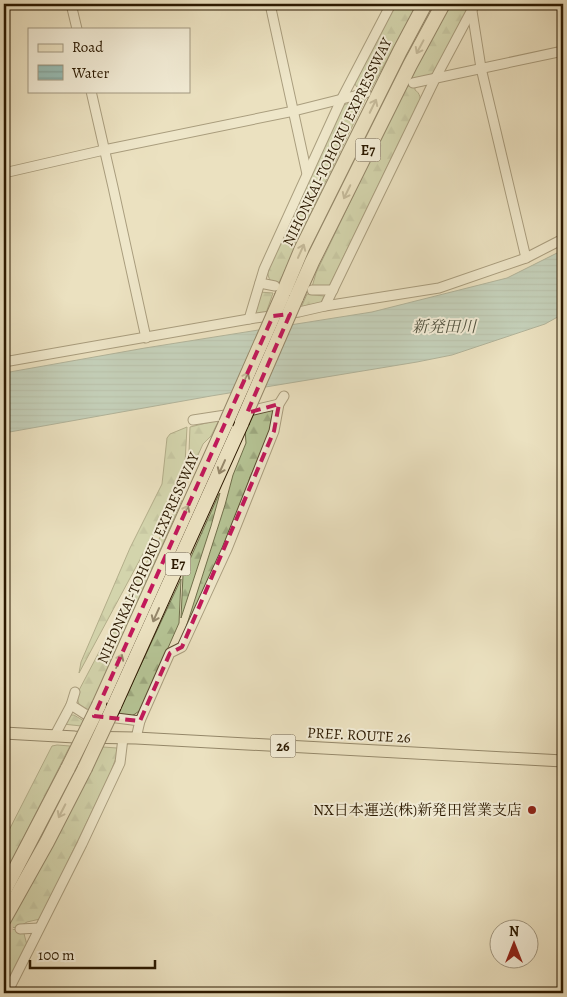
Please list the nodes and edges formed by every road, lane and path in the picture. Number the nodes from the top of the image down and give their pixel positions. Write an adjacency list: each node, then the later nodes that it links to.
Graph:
1 (72, 4): 7 (street)
2 (270, 4): 15 (street)
3 (391, 4): 14 (street)
4 (425, 4): 24 (highway, NIHONKAI-TOHOKU EXPRESSWAY / E7, one-way to 4)
5 (442, 4): 39 (highway, NIHONKAI-TOHOKU EXPRESSWAY / E7, one-way to 39, bridge)
6 (473, 7): 9 (street); 10 (street)
7 (77, 28)
8 (563, 52): 9 (street)
9 (481, 68): 10 (street); 20 (street)
10 (435, 78): 11 (street); 23 (street)
11 (413, 83)
12 (91, 92): 16 (street)
13 (366, 93): 14 (street)
14 (341, 100): 15 (street); 18 (street)
15 (294, 111): 16 (street); 18 (street)
16 (104, 150): 17 (street); 27 (street)
17 (4, 173)
18 (308, 174): 21 (street)
19 (563, 239): 20 (street)
20 (526, 258): 25 (street)
21 (260, 282): 24 (street); 26 (street)
22 (312, 290): 23 (street)
23 (333, 290): 25 (street)
24 (278, 291): 38 (highway, NIHONKAI-TOHOKU EXPRESSWAY / E7, one-way to 24, bridge)
25 (325, 306): 26 (street)
26 (249, 319): 27 (street)
27 (146, 338): 28 (street)
28 (4, 362)
29 (193, 420): 32 (street)
30 (75, 692): 31 (street)
31 (70, 705): 32 (street); 34 (street)
32 (140, 721): 36 (street)
33 (4, 733): 34 (main road, PREF. ROUTE 26 / 26)
34 (55, 735): 35 (main road, PREF. ROUTE 26 / 26)
35 (123, 738): 36 (main road, PREF. ROUTE 26 / 26); 41 (street)
36 (136, 738): 37 (main road, PREF. ROUTE 26 / 26)
37 (563, 761)
38 (4, 891)
39 (4, 918)
40 (20, 928): 41 (street)
41 (39, 928): 42 (street)
42 (7, 993)

